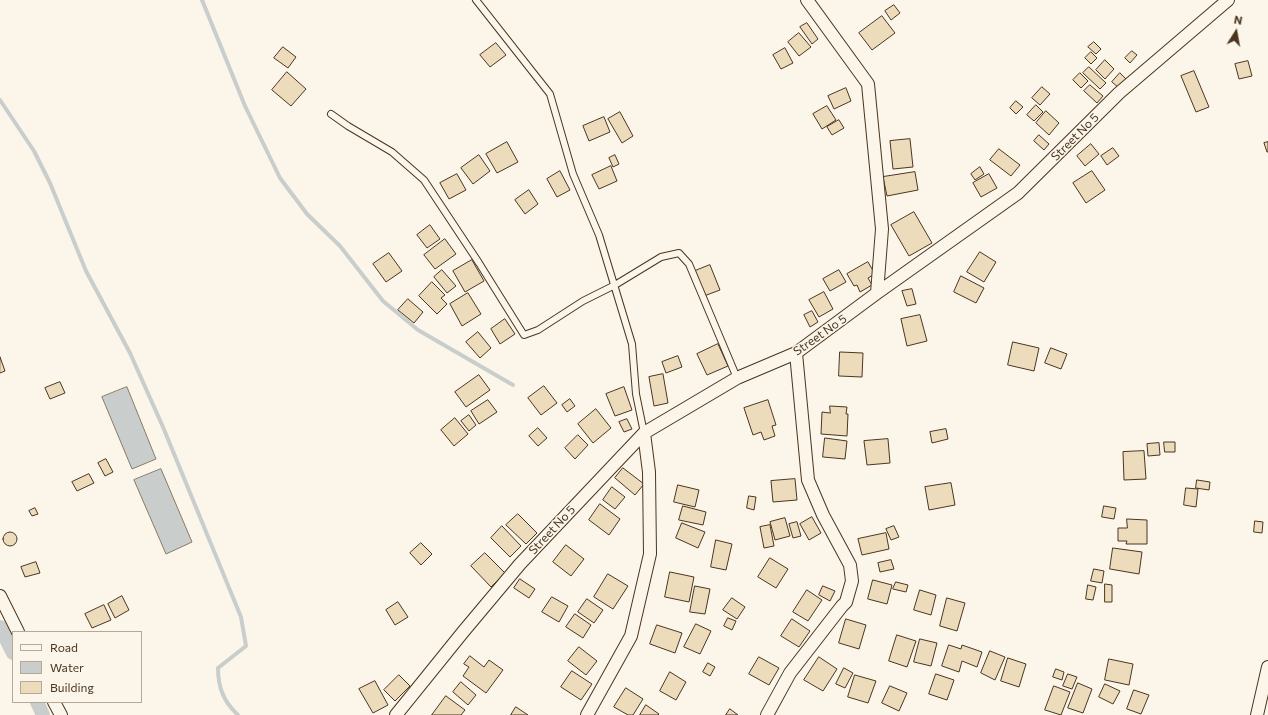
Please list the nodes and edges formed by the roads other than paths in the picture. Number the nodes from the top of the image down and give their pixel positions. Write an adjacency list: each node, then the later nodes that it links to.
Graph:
1 (476, 0): 5 (lane)
2 (807, 0): 6 (street)
3 (1228, 0): 6 (street, Street No 5)
4 (331, 114): 5 (lane)
5 (615, 285): 8 (lane); 9 (lane)
6 (877, 293): 7 (street, Street No 5)
7 (796, 353): 8 (street, Street No 5); 17 (street)
8 (738, 378): 9 (street, Street No 5)
9 (644, 432): 15 (street, Street No 5); 16 (street)
10 (0, 596): 11 (street)
11 (18, 631)
12 (1268, 667): 18 (street)
13 (55, 703): 14 (street)
14 (61, 715)
15 (396, 715)
16 (587, 715)
17 (767, 715)
18 (1257, 715)

